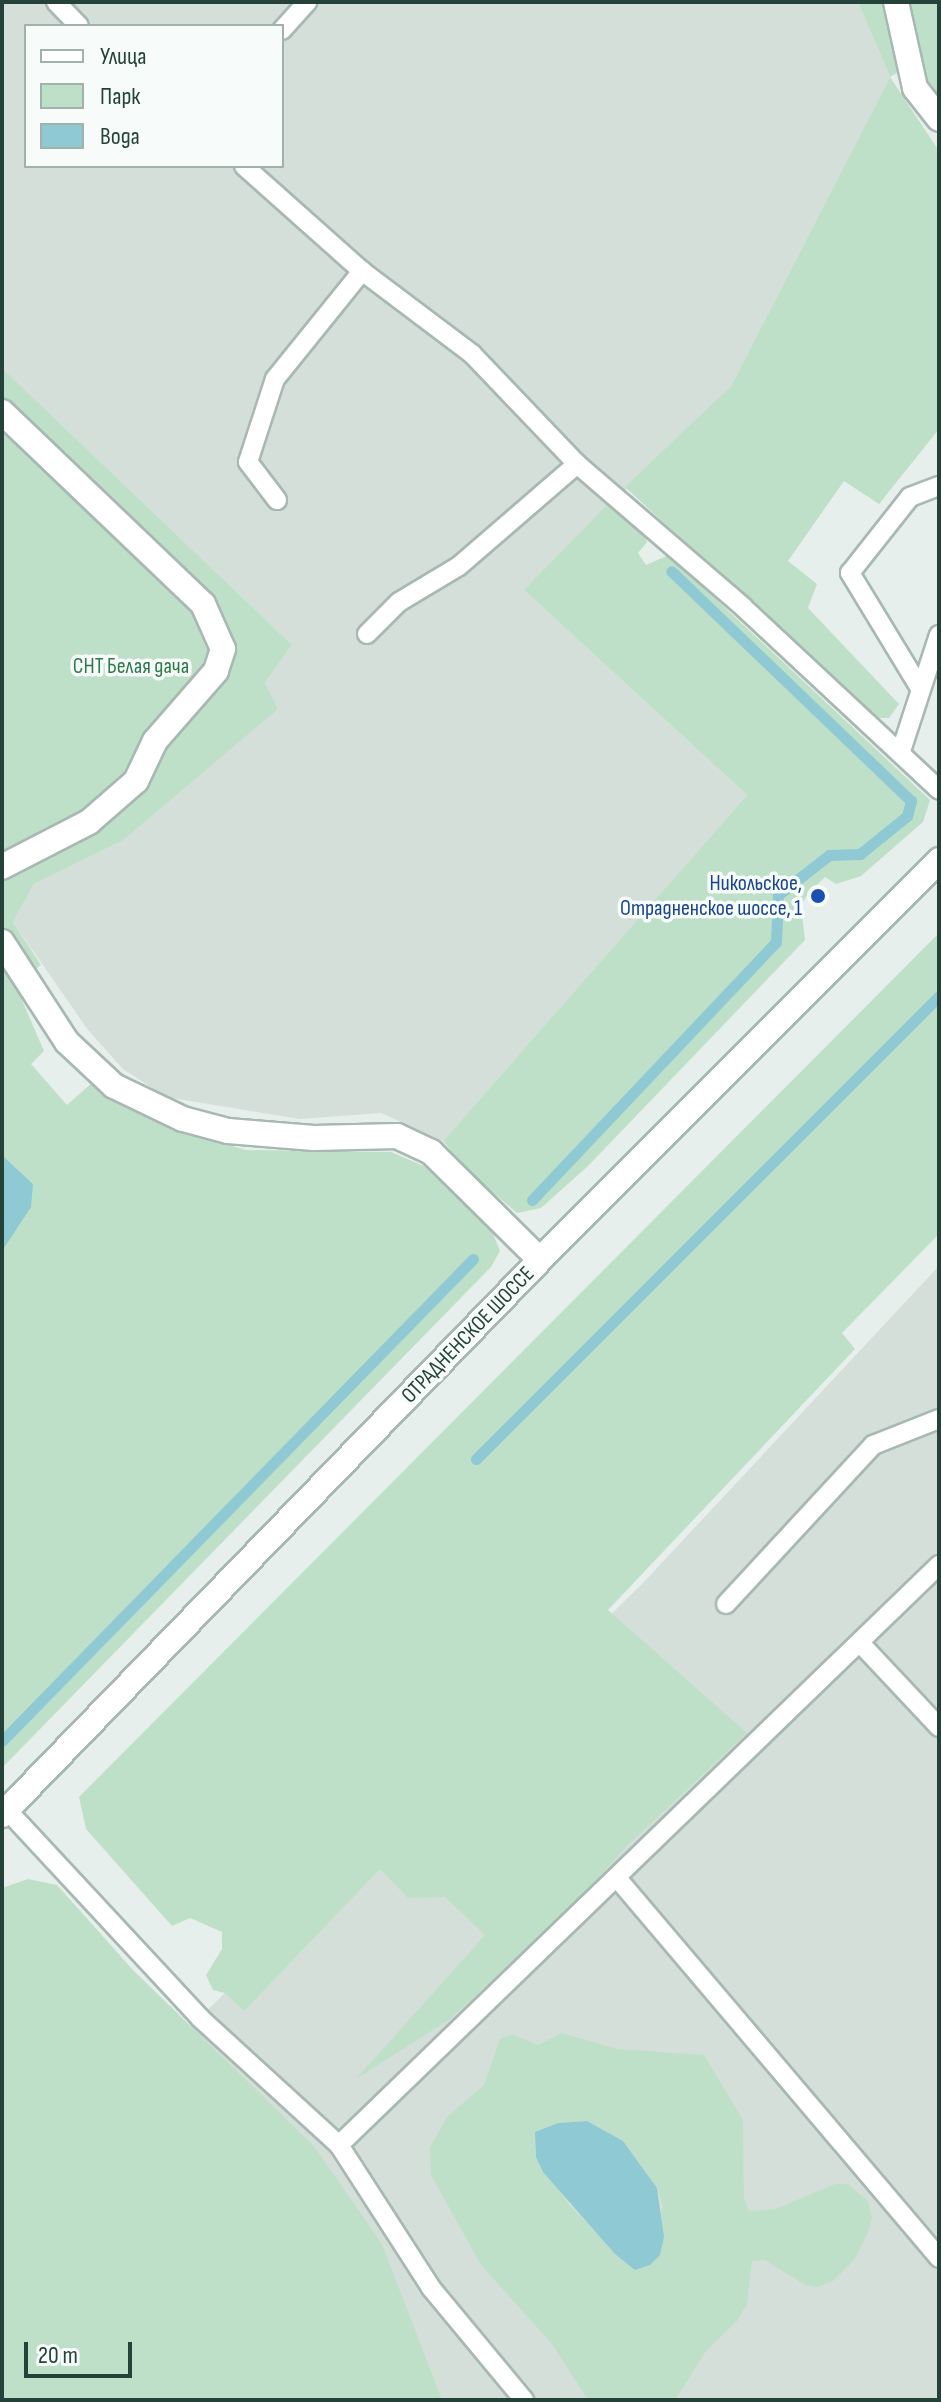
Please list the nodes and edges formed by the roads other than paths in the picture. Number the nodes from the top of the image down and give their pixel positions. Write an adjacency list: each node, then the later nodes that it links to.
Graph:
1 (56, 2): 4 (lane)
2 (307, 2): 5 (lane)
3 (896, 2): 6 (street)
4 (77, 24)
5 (284, 28)
6 (939, 119)
7 (246, 168): 8 (lane)
8 (362, 271): 10 (lane); 12 (lane)
9 (2, 412): 19 (street)
10 (577, 464): 13 (lane); 16 (lane)
11 (939, 486): 15 (lane)
12 (277, 500)
13 (367, 634)
14 (939, 635): 15 (lane)
15 (920, 688): 16 (lane)
16 (901, 751): 17 (lane)
17 (939, 790)
18 (939, 860): 21 (street, ОТРАДНЕНСКОЕ ШОССЕ)
19 (2, 867)
20 (2, 942): 21 (street)
21 (540, 1260): 27 (street, ОТРАДНЕНСКОЕ ШОССЕ)
22 (939, 1419): 24 (lane)
23 (939, 1565): 25 (lane)
24 (726, 1604)
25 (861, 1644): 26 (lane); 28 (lane)
26 (939, 1727)
27 (4, 1813): 29 (lane)
28 (617, 1878): 29 (lane); 30 (lane)
29 (339, 2145): 31 (lane)
30 (939, 2258)
31 (524, 2400)

